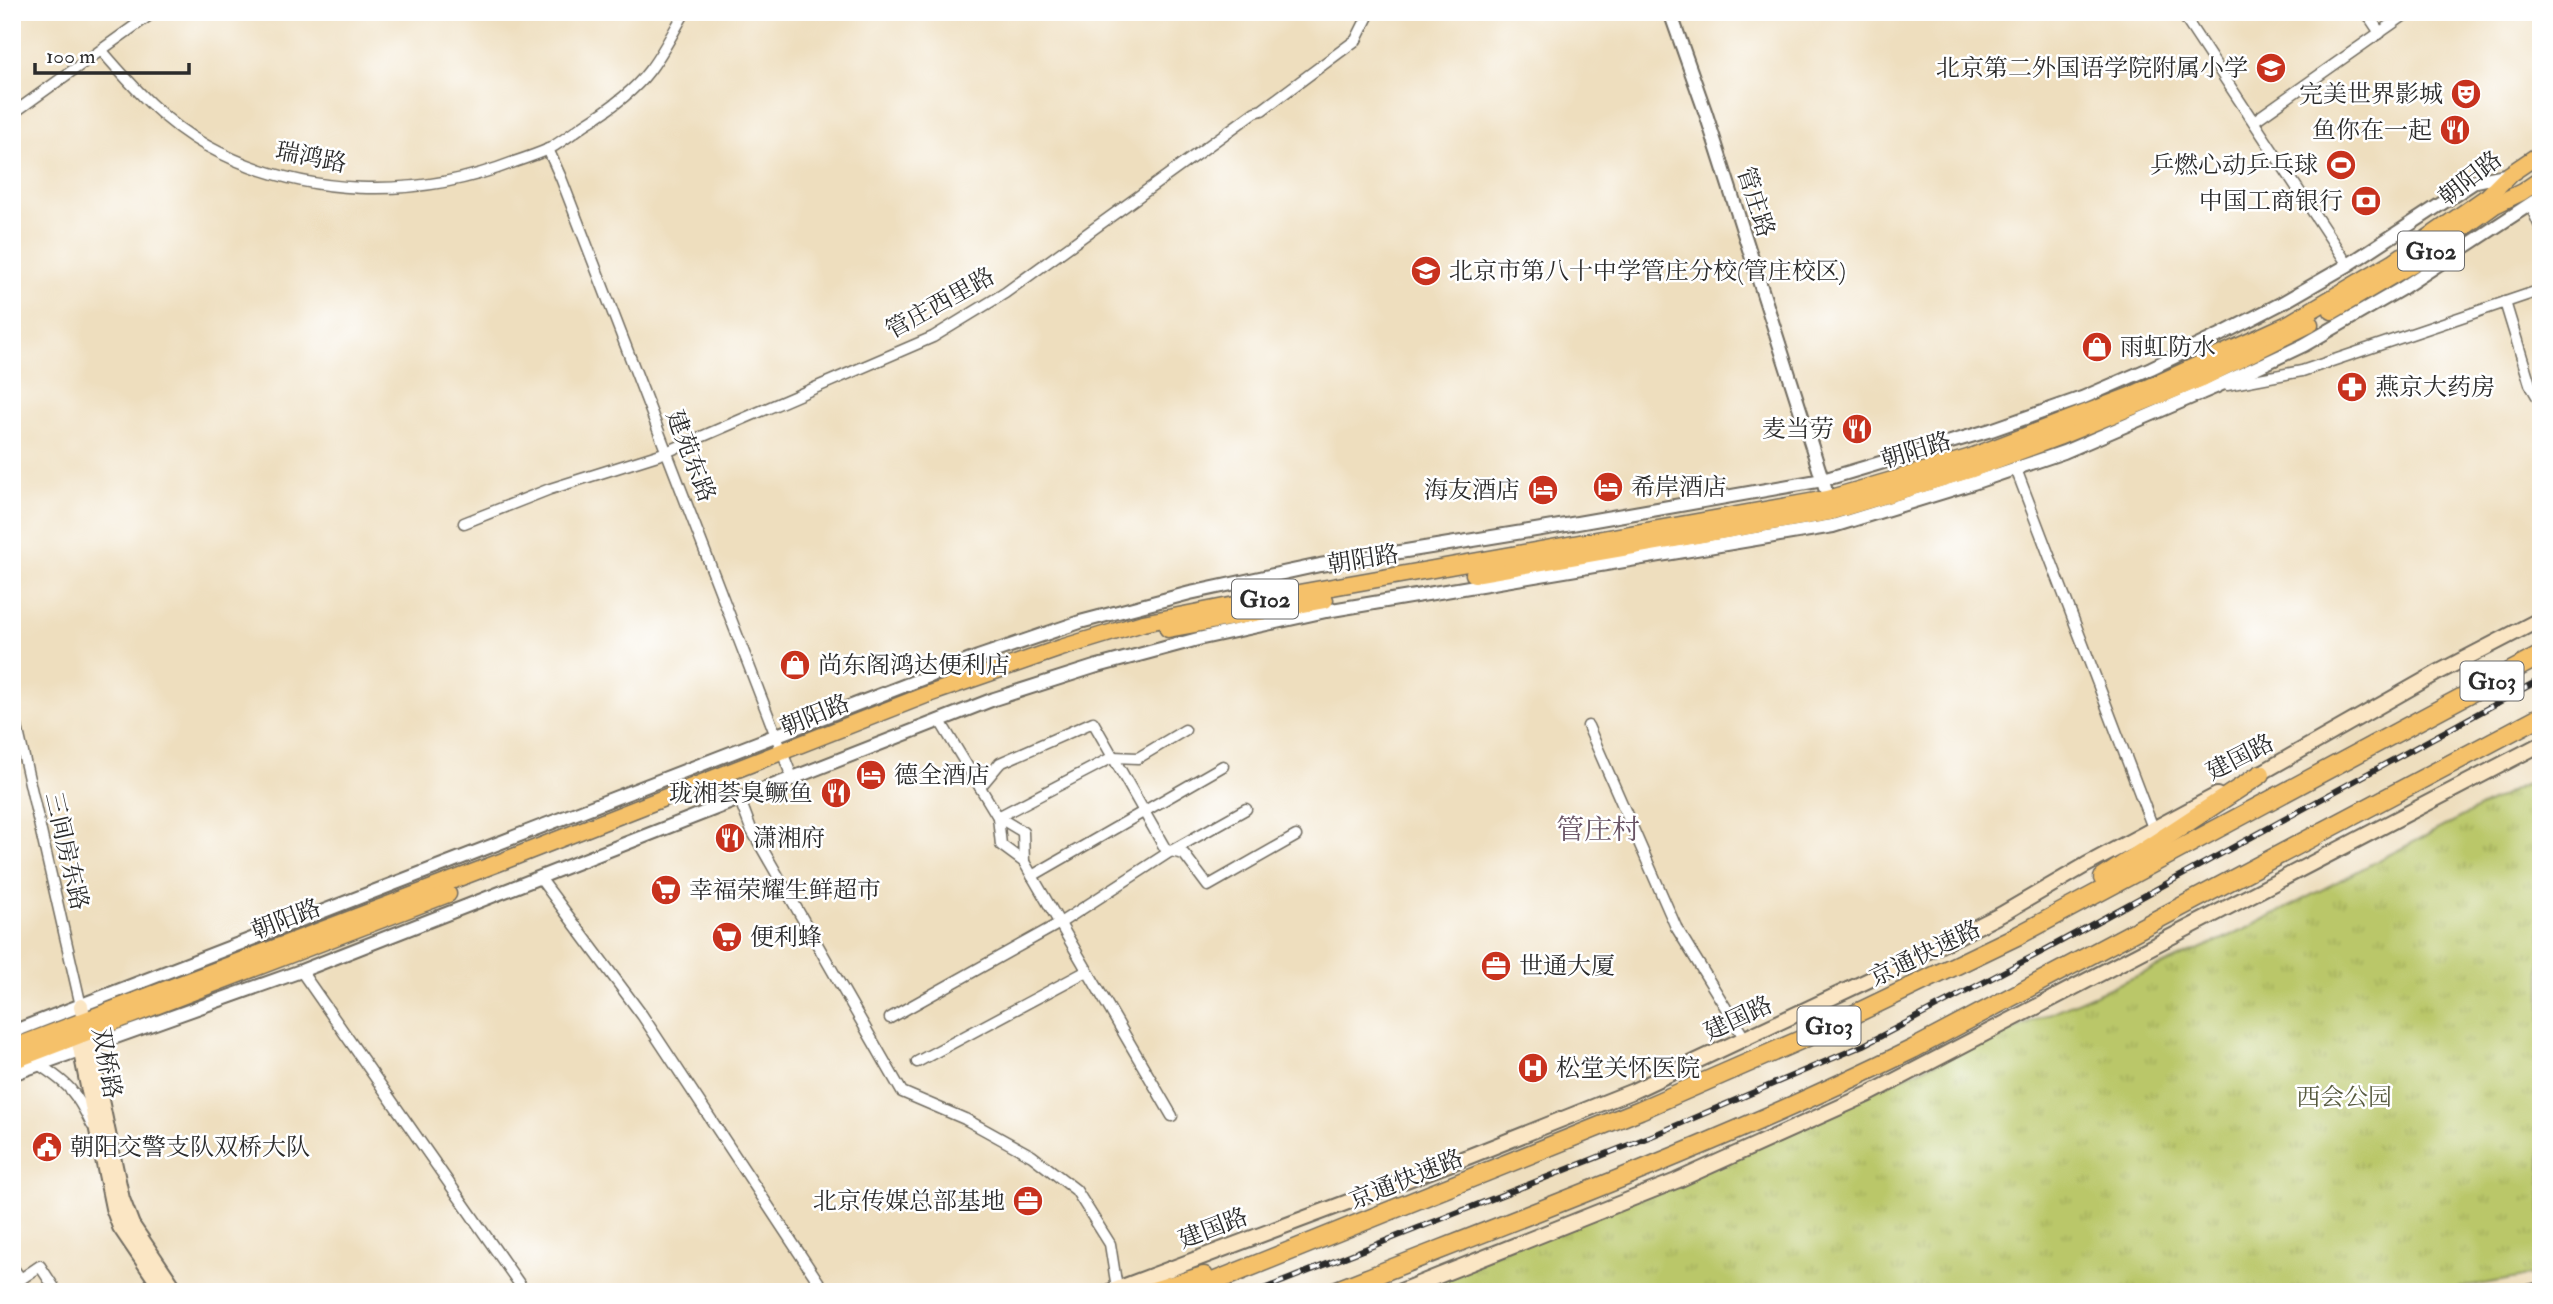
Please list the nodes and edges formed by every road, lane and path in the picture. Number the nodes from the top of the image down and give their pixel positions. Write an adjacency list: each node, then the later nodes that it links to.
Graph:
1 (154, 12): 9 (street)
2 (685, 12): 12 (street, 瑞鸿路)
3 (1370, 12): 23 (street, 管庄西里路)
4 (1670, 12): 25 (street, 管庄路)
5 (2181, 12): 11 (street)
6 (2366, 12): 8 (street)
7 (2409, 12): 8 (street)
8 (2380, 33): 11 (street)
9 (102, 51): 10 (street); 12 (street, 瑞鸿路)
10 (12, 114)
11 (2254, 121): 18 (street)
12 (548, 149): 23 (street, 建苑东路)
13 (2541, 153): 14 (highway, 朝阳路 / G102)
14 (2510, 174): 16 (highway); 18 (street, 朝阳路); 26 (highway, 朝阳路 / G102)
15 (2541, 179): 16 (highway, 朝阳路 / G102)
16 (2531, 197): 17 (street); 21 (street, 朝阳路); 26 (highway, 朝阳路 / G102)
17 (2541, 229)
18 (2348, 265): 25 (street, 朝阳路)
19 (2541, 290): 20 (street)
20 (2505, 302): 21 (street); 22 (street)
21 (2213, 388): 24 (street, 朝阳路)
22 (2541, 403)
23 (667, 452): 27 (street, 管庄西里路); 37 (street, 建苑东路)
24 (2016, 469): 26 (street, 朝阳路); 49 (street)
25 (1823, 480): 26 (street, 管庄路); 37 (street, 朝阳路)
26 (1830, 512): 34 (street, 朝阳路); 39 (highway, 朝阳路 / G102)
27 (464, 523)
28 (2541, 619): 42 (main road, 建国路)
29 (2541, 648): 32 (highway)
30 (2541, 655): 32 (highway, 京通快速路 / G103)
31 (12, 705): 60 (street, 三间房东路)
32 (2444, 706): 56 (highway, 京通快速路 / G103)
33 (2541, 719): 82 (highway, G103)
34 (940, 721): 43 (street, 朝阳路); 44 (street)
35 (1588, 726): 62 (street)
36 (1185, 730): 40 (street)
37 (776, 736): 39 (street, 建苑东路); 60 (street, 朝阳路)
38 (2541, 744): 83 (main road)
39 (784, 757): 43 (street, 建苑东路); 60 (highway, 朝阳路 / G102)
40 (1113, 757): 44 (street); 47 (street); 48 (street)
41 (1223, 766): 47 (street)
42 (2261, 774): 49 (main road, 建国路); 56 (highway)
43 (793, 780): 45 (street, 朝阳路)
44 (980, 787): 48 (street)
45 (740, 800): 54 (street, 朝阳路); 74 (street)
46 (1246, 809): 51 (street)
47 (1144, 811): 51 (street); 53 (street)
48 (998, 817): 52 (street); 52 (street)
49 (2153, 828): 62 (main road, 建国路)
50 (1296, 836): 51 (street)
51 (1171, 851): 55 (street)
52 (1024, 862): 53 (street)
53 (1032, 876): 55 (street)
54 (540, 878): 57 (street, 朝阳路); 79 (street)
55 (1060, 923): 58 (street); 59 (street)
56 (2019, 935): 70 (highway, 京通快速路 / G103)
57 (301, 971): 60 (street, 朝阳路); 78 (street)
58 (1087, 971): 65 (street); 68 (street)
59 (890, 1018)
60 (82, 1031): 61 (street, 朝阳路); 63 (highway, 朝阳路 / G102); 64 (highway, 朝阳路 / G102); 66 (street, 朝阳路); 69 (main road, 双桥路); 77 (main road, 双桥路)
61 (12, 1032)
62 (1745, 1039): 74 (main road, 建国路)
63 (12, 1048)
64 (12, 1061)
65 (917, 1062)
66 (38, 1064): 67 (street, 朝阳路); 69 (street)
67 (12, 1074)
68 (1172, 1116)
69 (97, 1136): 76 (main road, 双桥路)
70 (1301, 1248): 80 (highway); 81 (highway, 京通快速路 / G103)
71 (12, 1267): 72 (street)
72 (16, 1282): 75 (street)
73 (2541, 1289): 84 (street)
74 (1113, 1290)
75 (57, 1292)
76 (164, 1292)
77 (177, 1292)
78 (525, 1292)
79 (825, 1292)
80 (1150, 1292)
81 (1188, 1292)
82 (1332, 1292)
83 (1398, 1292)
84 (2525, 1292)

